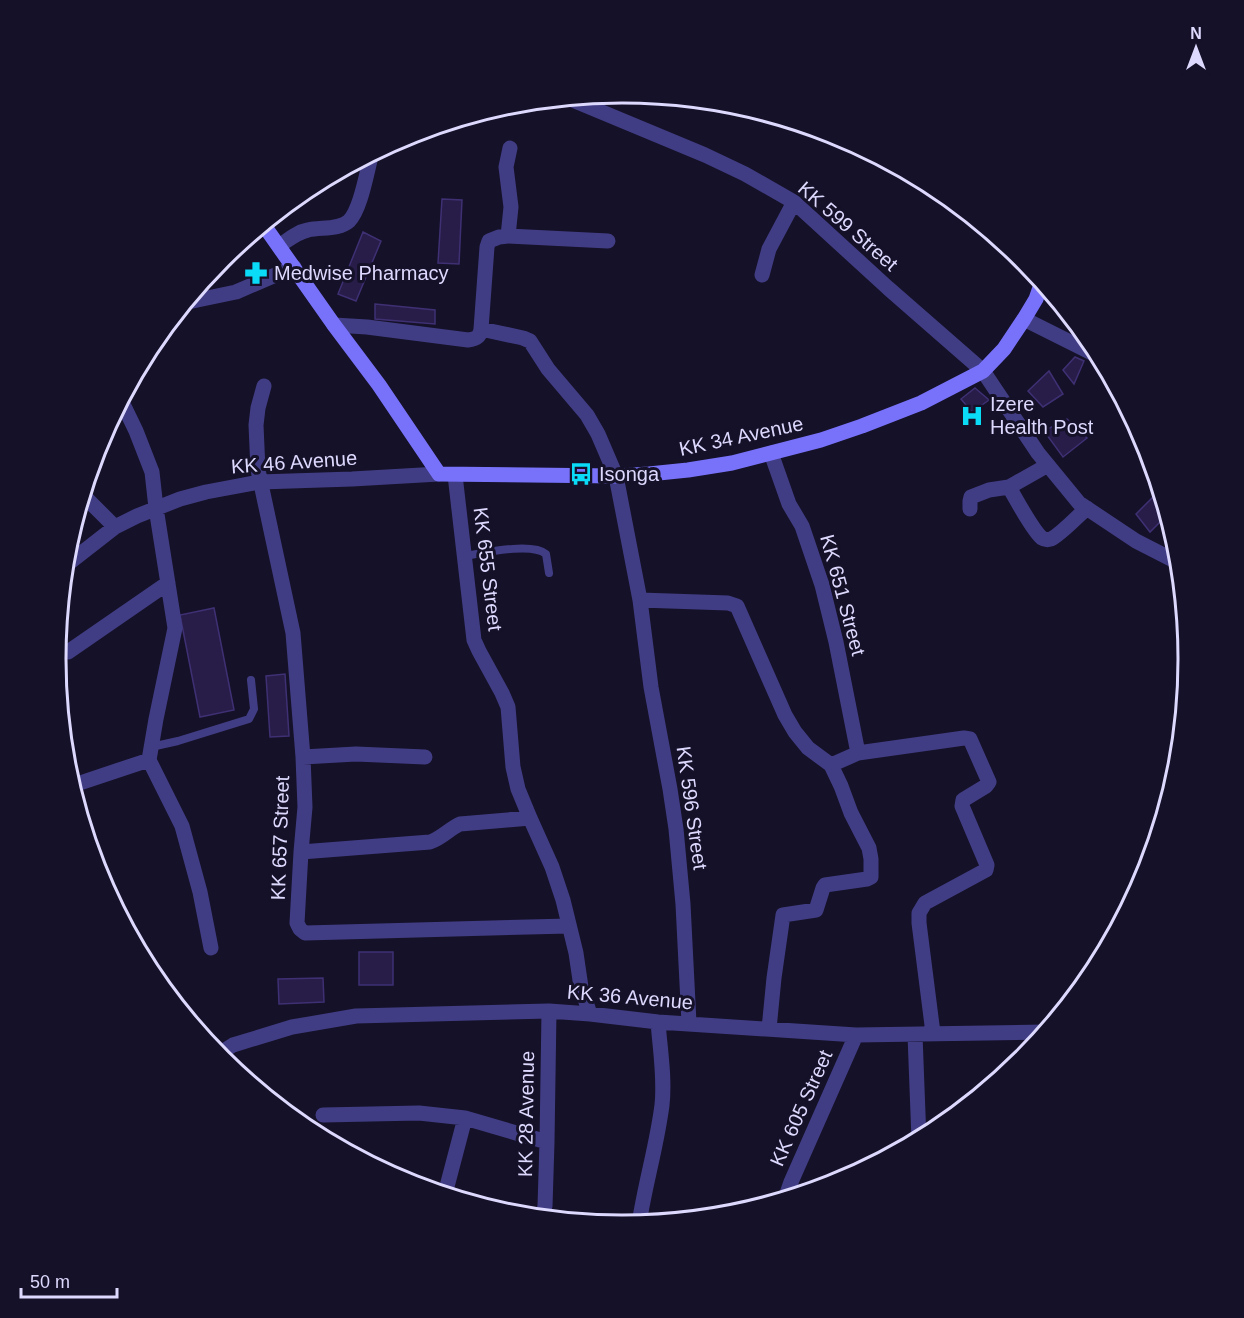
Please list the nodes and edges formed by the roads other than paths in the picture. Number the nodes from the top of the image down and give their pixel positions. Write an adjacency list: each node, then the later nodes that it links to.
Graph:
1 (583, 104): 4 (street, KK 599 Street)
2 (510, 148): 6 (street)
3 (369, 164): 8 (street)
4 (794, 202): 10 (street); 17 (street, KK 599 Street)
5 (268, 231): 8 (main road)
6 (508, 236): 7 (street); 15 (street)
7 (608, 241)
8 (279, 246): 9 (main road)
9 (294, 267): 12 (street); 14 (main road)
10 (762, 275)
11 (1039, 291): 13 (main road, KK 34 Avenue)
12 (198, 300)
13 (1024, 319): 16 (street); 17 (main road, KK 34 Avenue)
14 (334, 325): 15 (street); 22 (main road)
15 (481, 329): 24 (street, KK 596 Street)
16 (1083, 348)
17 (983, 372): 20 (main road, KK 34 Avenue); 21 (street, KK 599 Street)
18 (264, 386): 25 (street, KK 657 Street)
19 (125, 409): 28 (street)
20 (771, 453): 24 (main road, KK 34 Avenue); 40 (street, KK 651 Street)
21 (1048, 465): 26 (street); 29 (street, KK 599 Street)
22 (439, 474): 23 (main road, KK 34 Avenue); 25 (street, KK 46 Avenue)
23 (455, 475): 24 (main road, KK 34 Avenue); 32 (street, KK 655 Street)
24 (616, 476): 37 (street, KK 596 Street)
25 (260, 482): 28 (street, KK 46 Avenue); 42 (street, KK 657 Street)
26 (1009, 487): 29 (street); 30 (street)
27 (89, 502): 31 (street)
28 (156, 508): 31 (street, KK 46 Avenue); 36 (street)
29 (1087, 508): 34 (street, KK 599 Street)
30 (970, 509)
31 (115, 526): 33 (street, KK 46 Avenue)
32 (465, 556): 35 (lane); 46 (street, KK 655 Street)
33 (76, 557)
34 (1168, 557)
35 (549, 573)
36 (168, 584): 38 (street); 41 (street)
37 (640, 600): 44 (street); 53 (street, KK 596 Street)
38 (68, 651)
39 (251, 680): 41 (lane)
40 (858, 753): 44 (street); 56 (street)
41 (150, 754): 45 (street); 49 (street)
42 (303, 757): 43 (street); 47 (street, KK 657 Street)
43 (425, 757)
44 (831, 765): 54 (street)
45 (80, 782)
46 (530, 819): 47 (street); 48 (street, KK 655 Street)
47 (301, 852): 48 (street, KK 657 Street)
48 (569, 926): 51 (street, KK 655 Street)
49 (211, 948)
50 (549, 1011): 51 (street, KK 36 Avenue); 59 (street, KK 36 Avenue); 63 (street, KK 28 Avenue)
51 (590, 1014): 52 (street, KK 36 Avenue)
52 (658, 1022): 53 (street, KK 36 Avenue); 67 (street)
53 (689, 1023): 54 (street, KK 36 Avenue)
54 (770, 1029): 57 (street, KK 36 Avenue)
55 (1034, 1032): 56 (street, KK 36 Avenue)
56 (933, 1034): 58 (street, KK 36 Avenue)
57 (856, 1035): 58 (street, KK 36 Avenue); 65 (street, KK 605 Street)
58 (915, 1035): 62 (street)
59 (226, 1049)
60 (323, 1115): 61 (street)
61 (465, 1118): 63 (street); 64 (street)
62 (919, 1129)
63 (547, 1142): 66 (street, KK 28 Avenue)
64 (447, 1186)
65 (789, 1189)
66 (544, 1209)
67 (641, 1214)

